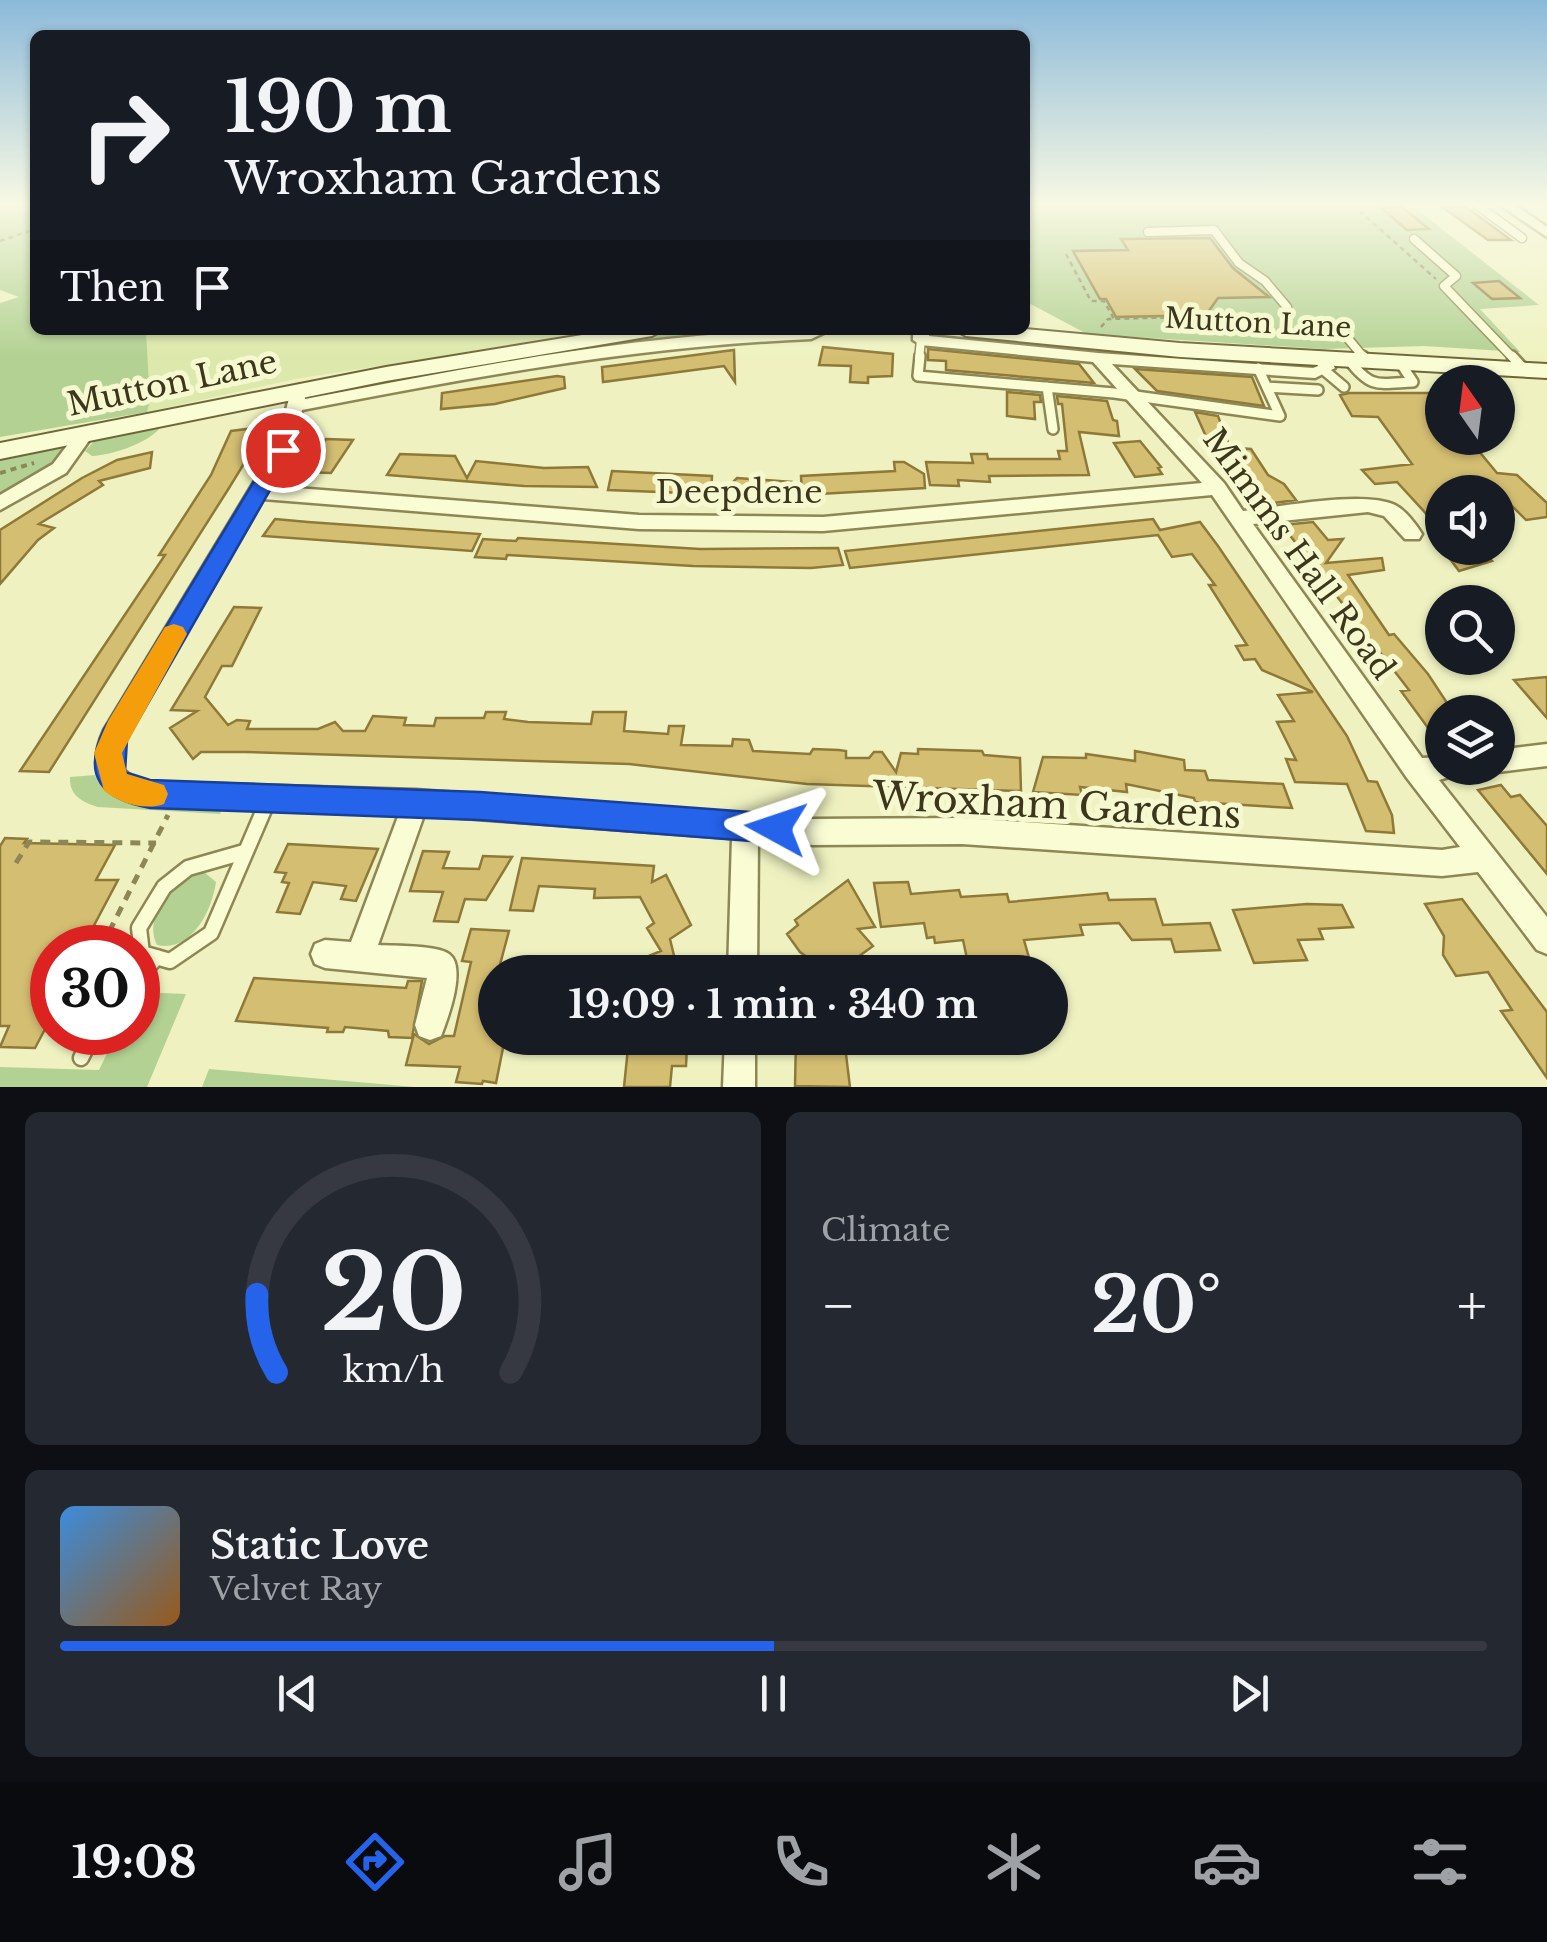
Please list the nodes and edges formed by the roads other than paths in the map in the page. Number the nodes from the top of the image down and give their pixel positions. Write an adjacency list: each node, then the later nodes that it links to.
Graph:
1 (1234, 256): 3 (lane)
2 (1433, 256): 13 (lane)
3 (1286, 307)
4 (1340, 328): 10 (lane)
5 (626, 335): 19 (main road, Mutton Lane)
6 (787, 335): 19 (street, Mutton Lane)
7 (921, 335): 9 (street); 15 (lane)
8 (1014, 335): 11 (main road, Mutton Lane)
9 (1098, 358): 12 (street); 18 (street, Mimms Hall Road)
10 (1356, 359): 11 (main road, Mutton Lane); 13 (main road, Mutton Lane)
11 (1323, 365): 12 (street); 16 (lane)
12 (1258, 368): 14 (lane)
13 (1536, 370)
14 (1267, 387): 17 (lane); 18 (lane)
15 (1048, 388): 18 (lane); 20 (lane)
16 (1344, 388)
17 (1318, 390)
18 (1134, 396): 23 (street, Mimms Hall Road)
19 (298, 398): 21 (main road, Mutton Lane); 24 (street, Wroxham Gardens)
20 (1054, 429)
21 (84, 435): 22 (main road, Mutton Lane); 25 (street)
22 (0, 451)
23 (1217, 488): 24 (street, Deepdene); 26 (street, Mimms Hall Road)
24 (260, 492): 32 (street, Wroxham Gardens)
25 (0, 502)
26 (1240, 518): 27 (street); 31 (street, Mimms Hall Road)
27 (1412, 534)
28 (1547, 755): 29 (street)
29 (1515, 759)
30 (1425, 769): 31 (street)
31 (1416, 770): 36 (street, Mimms Hall Road)
32 (269, 798): 33 (street, Wroxham Gardens); 35 (lane)
33 (416, 802): 34 (street, Wroxham Gardens); 41 (street)
34 (745, 826): 36 (street, Wroxham Gardens); 40 (street)
35 (244, 852): 37 (lane); 42 (lane)
36 (1482, 858): 38 (street, Mimms Hall Road)
37 (141, 925)
38 (1547, 940)
39 (325, 954): 41 (street)
40 (742, 955)
41 (360, 956): 43 (street)
42 (160, 959)
43 (430, 1025)
44 (82, 1055): 46 (lane)
45 (740, 1055): 47 (street)
46 (80, 1058)
47 (740, 1087)

